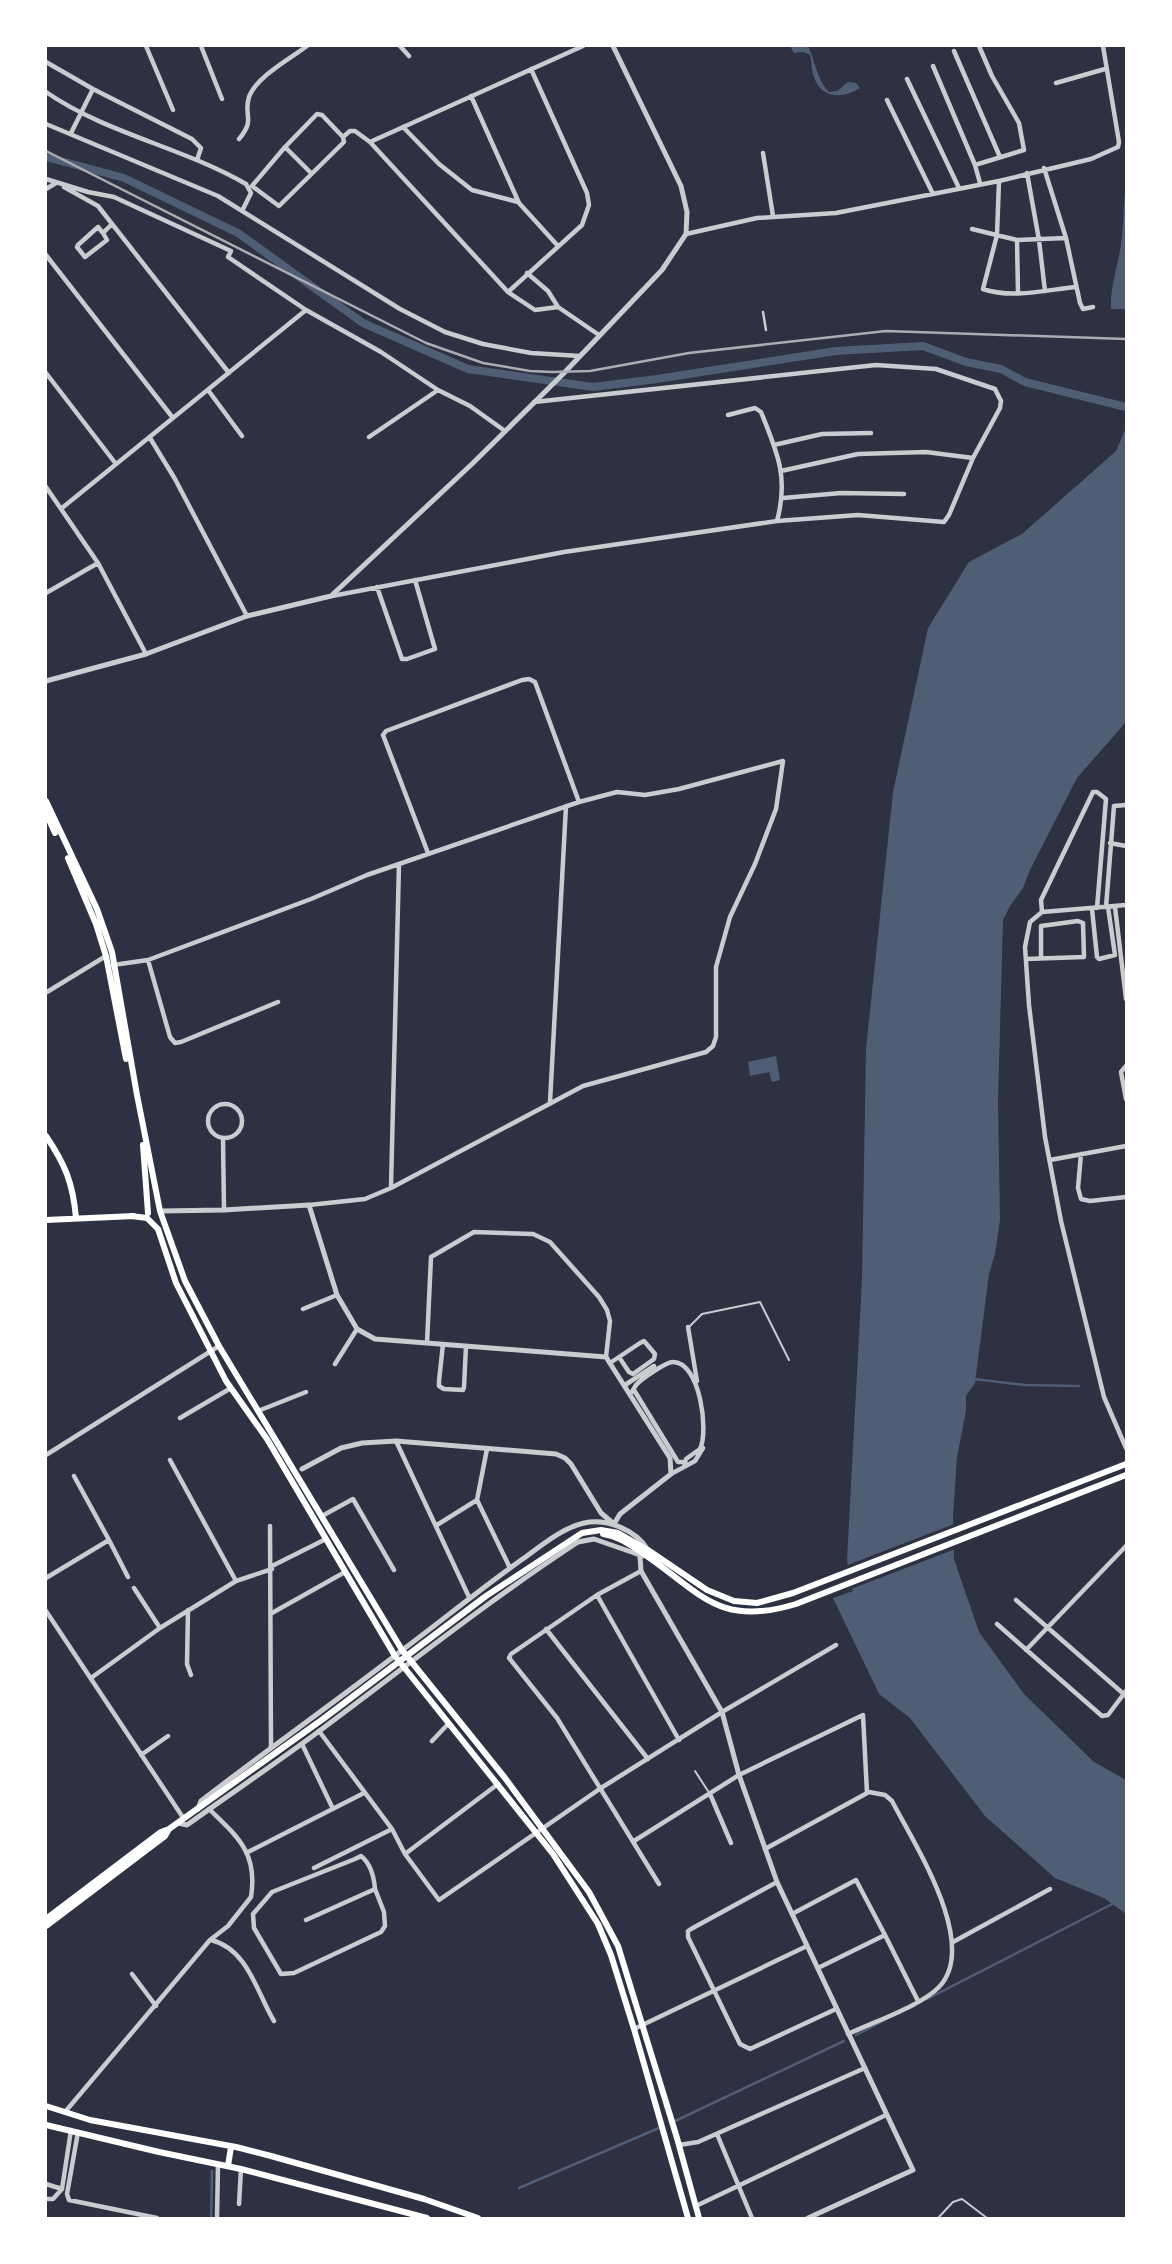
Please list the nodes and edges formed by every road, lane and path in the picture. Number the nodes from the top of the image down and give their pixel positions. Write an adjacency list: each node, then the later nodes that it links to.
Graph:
1 (146, 46): 22 (street)
2 (201, 46): 20 (street)
3 (307, 46): 28 (street)
4 (400, 46): 10 (street)
5 (583, 46): 13 (street)
6 (613, 46): 51 (street)
7 (979, 46): 32 (street)
8 (1103, 46): 14 (street)
9 (954, 51): 32 (street)
10 (409, 56)
11 (46, 62): 17 (street)
12 (933, 66): 34 (street)
13 (531, 69): 19 (street); 56 (street)
14 (1105, 69): 16 (street); 35 (street)
15 (907, 79): 43 (street)
16 (1056, 83)
17 (93, 89): 23 (street); 33 (street)
18 (46, 92): 23 (street)
19 (471, 96): 25 (street); 45 (street)
20 (222, 99)
21 (887, 100): 44 (street)
22 (173, 110)
23 (81, 112): 26 (street); 33 (street)
24 (46, 124): 26 (street)
25 (403, 127): 29 (street); 45 (street)
26 (71, 133): 46 (street)
27 (343, 137): 29 (street); 30 (street); 36 (street)
28 (239, 139)
29 (370, 142): 61 (street)
30 (285, 147): 36 (street); 36 (street)
31 (764, 153): 47 (street)
32 (1000, 157): 34 (street)
33 (197, 160): 46 (street)
34 (975, 165): 41 (street)
35 (1044, 168): 37 (street); 53 (street)
36 (311, 173)
37 (1027, 173): 39 (street); 55 (street)
38 (46, 179): 40 (street)
39 (999, 181): 41 (street); 52 (street)
40 (56, 183): 42 (street); 48 (street); 65 (street)
41 (980, 183): 43 (street)
42 (46, 188)
43 (959, 188): 44 (street)
44 (933, 194): 47 (street)
45 (519, 203): 56 (street)
46 (242, 211): 69 (street)
47 (773, 216): 51 (street)
48 (112, 225): 50 (street); 71 (street)
49 (972, 229): 52 (street)
50 (103, 233): 50 (street)
51 (686, 234): 68 (street)
52 (997, 235): 54 (street); 62 (street)
53 (1066, 238): 55 (street); 59 (street)
54 (1017, 240): 55 (street); 62 (street)
55 (1040, 240): 60 (street)
56 (558, 246): 58 (street)
57 (46, 255): 76 (street)
58 (527, 272): 61 (street); 63 (street)
59 (1075, 287): 60 (street); 64 (street)
60 (1045, 291): 62 (street)
61 (508, 292): 63 (street)
62 (1018, 293)
63 (558, 307): 68 (street)
64 (1093, 307)
65 (306, 310): 71 (street); 73 (street)
66 (763, 312): 67 (street)
67 (766, 330)
68 (599, 335): 69 (street)
69 (580, 356): 74 (street)
70 (46, 373): 84 (street)
71 (229, 373): 72 (street)
72 (208, 390): 76 (street); 79 (street)
73 (438, 390): 77 (street); 80 (street)
74 (533, 402): 77 (street); 83 (street)
75 (728, 415): 82 (street)
76 (173, 418): 81 (street)
77 (505, 431): 95 (street)
78 (871, 433): 82 (street)
79 (242, 436)
80 (369, 437)
81 (150, 438): 84 (street); 96 (street)
82 (774, 445): 85 (street)
83 (973, 458): 85 (street); 90 (street)
84 (116, 464): 89 (street)
85 (781, 471): 88 (street)
86 (46, 487): 89 (street)
87 (904, 494): 88 (street)
88 (783, 498): 90 (street)
89 (62, 508): 91 (street)
90 (778, 521): 92 (street)
91 (98, 563): 94 (street); 97 (street)
92 (415, 580): 93 (street); 93 (street)
93 (377, 587): 95 (street)
94 (46, 593)
95 (331, 596): 96 (street)
96 (247, 617): 97 (street)
97 (145, 654): 98 (street)
98 (46, 681)
99 (46, 802): 117 (main road)
100 (579, 802): 102 (street); 106 (street); 123 (street)
101 (1126, 805): 104 (street)
102 (566, 806): 106 (street); 123 (street)
103 (46, 813): 113 (main road)
104 (1110, 844): 105 (street); 110 (street)
105 (1126, 846)
106 (428, 853): 107 (street)
107 (399, 864): 116 (street); 129 (street)
108 (1126, 905): 109 (street)
109 (1115, 906): 110 (street); 119 (street)
110 (1107, 907): 111 (street); 111 (street)
111 (1094, 909): 112 (street); 112 (street)
112 (1041, 913): 115 (street)
113 (106, 956): 117 (main road); 118 (street)
114 (1041, 958): 114 (street); 115 (street)
115 (1026, 959): 128 (street)
116 (148, 960): 117 (street); 120 (street)
117 (111, 965): 133 (main road); 134 (main road)
118 (47, 992)
119 (1126, 999)
120 (278, 1002)
121 (1126, 1066): 122 (street)
122 (1126, 1099)
123 (550, 1103): 129 (street)
124 (46, 1136): 136 (main road)
125 (223, 1138): 125 (street); 132 (street)
126 (1126, 1146): 127 (street)
127 (1081, 1154): 128 (street); 130 (street)
128 (1050, 1160): 161 (street)
129 (391, 1188): 131 (street)
130 (1126, 1197)
131 (309, 1205): 132 (street); 138 (street)
132 (224, 1210): 133 (street)
133 (160, 1211): 134 (main road); 144 (main road)
134 (148, 1213): 135 (main road)
135 (131, 1216): 136 (main road); 146 (main road)
136 (76, 1218): 137 (main road)
137 (46, 1220)
138 (337, 1295): 139 (street); 141 (street)
139 (303, 1310)
140 (688, 1327): 149 (lane); 165 (street)
141 (357, 1329): 142 (street); 150 (street)
142 (427, 1343): 143 (street); 148 (street)
143 (443, 1344): 145 (street); 145 (street)
144 (219, 1346): 146 (street); 156 (main road)
145 (466, 1346): 148 (street)
146 (210, 1351): 153 (main road); 163 (street)
147 (619, 1357): 147 (street); 148 (street)
148 (608, 1360): 152 (street)
149 (789, 1360)
150 (335, 1364)
151 (654, 1366): 152 (street)
152 (625, 1385): 155 (street)
153 (231, 1388): 157 (street); 159 (main road)
154 (306, 1392): 156 (street)
155 (632, 1392): 165 (street); 165 (street); 168 (street)
156 (258, 1411): 158 (main road)
157 (180, 1418)
158 (268, 1428): 159 (main road); 172 (main road)
159 (267, 1439): 176 (main road)
160 (396, 1441): 162 (street); 167 (street); 174 (street)
161 (1126, 1448)
162 (487, 1449): 171 (street); 173 (street)
163 (46, 1455)
164 (170, 1460): 187 (street)
165 (684, 1464): 168 (street)
166 (1125, 1465): 179 (main road)
167 (302, 1469)
168 (671, 1474): 173 (street)
169 (1126, 1475): 179 (main road)
170 (74, 1476): 177 (street)
171 (477, 1500): 174 (street); 181 (street)
172 (322, 1516): 182 (street); 200 (main road)
173 (614, 1524): 179 (street); 181 (street)
174 (437, 1525): 190 (street)
175 (270, 1526): 180 (street)
176 (326, 1538): 180 (street); 184 (main road)
177 (109, 1540): 185 (street); 186 (street)
178 (1126, 1546): 197 (street)
179 (645, 1554): 183 (street); 203 (street); 226 (main road)
180 (272, 1568): 187 (street); 194 (street)
181 (510, 1568): 190 (street)
182 (394, 1570)
183 (640, 1571): 189 (street); 208 (street)
184 (345, 1572): 194 (street); 202 (main road)
185 (128, 1577)
186 (46, 1578)
187 (236, 1581): 192 (street)
188 (134, 1588): 196 (street)
189 (597, 1595): 198 (street); 212 (street)
190 (469, 1597): 200 (street)
191 (1016, 1600): 197 (street)
192 (188, 1610): 196 (street); 205 (street)
193 (46, 1611): 206 (street)
194 (272, 1613): 215 (street)
195 (997, 1624): 201 (street)
196 (160, 1628): 206 (street)
197 (1049, 1628): 201 (street); 207 (street)
198 (546, 1629): 217 (street); 221 (street)
199 (836, 1645): 208 (street)
200 (404, 1649): 202 (street); 203 (main road)
201 (1026, 1650): 207 (street)
202 (393, 1657): 204 (main road); 215 (street)
203 (412, 1660): 204 (street); 231 (main road)
204 (401, 1668): 209 (main road); 210 (street)
205 (191, 1675)
206 (91, 1678): 216 (street)
207 (1126, 1694)
208 (722, 1712): 212 (street); 219 (street)
209 (449, 1723): 213 (street); 220 (main road)
210 (318, 1731): 214 (street); 222 (street)
211 (168, 1736): 216 (street)
212 (680, 1740): 217 (street)
213 (432, 1741)
214 (302, 1744): 225 (street); 227 (street)
215 (271, 1748): 226 (street)
216 (141, 1755): 228 (street)
217 (648, 1759): 221 (street)
218 (695, 1771): 224 (lane)
219 (739, 1775): 223 (street); 224 (street); 235 (street)
220 (498, 1784): 232 (main road); 237 (street)
221 (601, 1788): 231 (street); 233 (street)
222 (364, 1793): 225 (street); 230 (street)
223 (867, 1793): 235 (street); 253 (street)
224 (710, 1794): 233 (street); 234 (street)
225 (333, 1809): 236 (street)
226 (197, 1810): 228 (main road)
227 (209, 1810): 228 (street); 236 (street)
228 (181, 1821): 229 (main road)
229 (169, 1829): 248 (main road); 250 (main road)
230 (392, 1829): 237 (street); 238 (street)
231 (544, 1829): 232 (street); 262 (main road)
232 (536, 1834): 237 (street); 263 (main road)
233 (634, 1841): 240 (street)
234 (731, 1843)
235 (765, 1849): 239 (street)
236 (248, 1852): 243 (street)
237 (405, 1854)
238 (314, 1868)
239 (778, 1882): 247 (street); 257 (street)
240 (659, 1884)
241 (375, 1889): 244 (street); 246 (street); 249 (street)
242 (1050, 1889): 253 (street)
243 (251, 1897): 244 (street); 245 (street)
244 (263, 1901): 246 (street)
245 (242, 1909): 246 (street); 252 (street)
246 (253, 1914)
247 (792, 1914): 251 (street); 254 (street)
248 (46, 1919)
249 (306, 1920)
250 (46, 1926)
251 (885, 1935): 255 (street); 258 (street)
252 (210, 1940): 259 (street); 261 (street)
253 (953, 1942): 258 (street)
254 (807, 1945): 255 (street); 257 (street)
255 (818, 1968): 260 (street)
256 (132, 1974): 259 (street)
257 (713, 1990): 260 (street); 262 (street)
258 (918, 2001): 264 (street)
259 (156, 2006): 267 (street)
260 (836, 2009): 264 (street)
261 (274, 2021)
262 (643, 2024): 263 (street); 272 (main road)
263 (635, 2029): 287 (main road)
264 (848, 2034): 265 (street)
265 (865, 2068): 268 (street); 271 (street)
266 (46, 2106): 267 (main road)
267 (64, 2113): 273 (main road)
268 (886, 2115): 278 (street); 290 (street)
269 (46, 2125): 270 (main road)
270 (75, 2131): 274 (main road); 279 (street); 283 (street)
271 (717, 2134): 272 (street); 278 (street)
272 (679, 2145): 282 (main road)
273 (231, 2147): 275 (main road); 286 (main road)
274 (218, 2164): 275 (main road); 284 (street)
275 (228, 2166): 276 (main road)
276 (241, 2169): 281 (street); 285 (main road)
277 (46, 2184): 279 (street)
278 (738, 2186): 282 (street); 289 (street)
279 (62, 2189): 280 (street)
280 (46, 2199)
281 (239, 2204)
282 (696, 2206): 288 (main road)
283 (158, 2218)
284 (217, 2218)
285 (427, 2218)
286 (478, 2218)
287 (688, 2218)
288 (699, 2218)
289 (752, 2218)
290 (808, 2218)
291 (938, 2218): 292 (lane)
292 (987, 2218)

